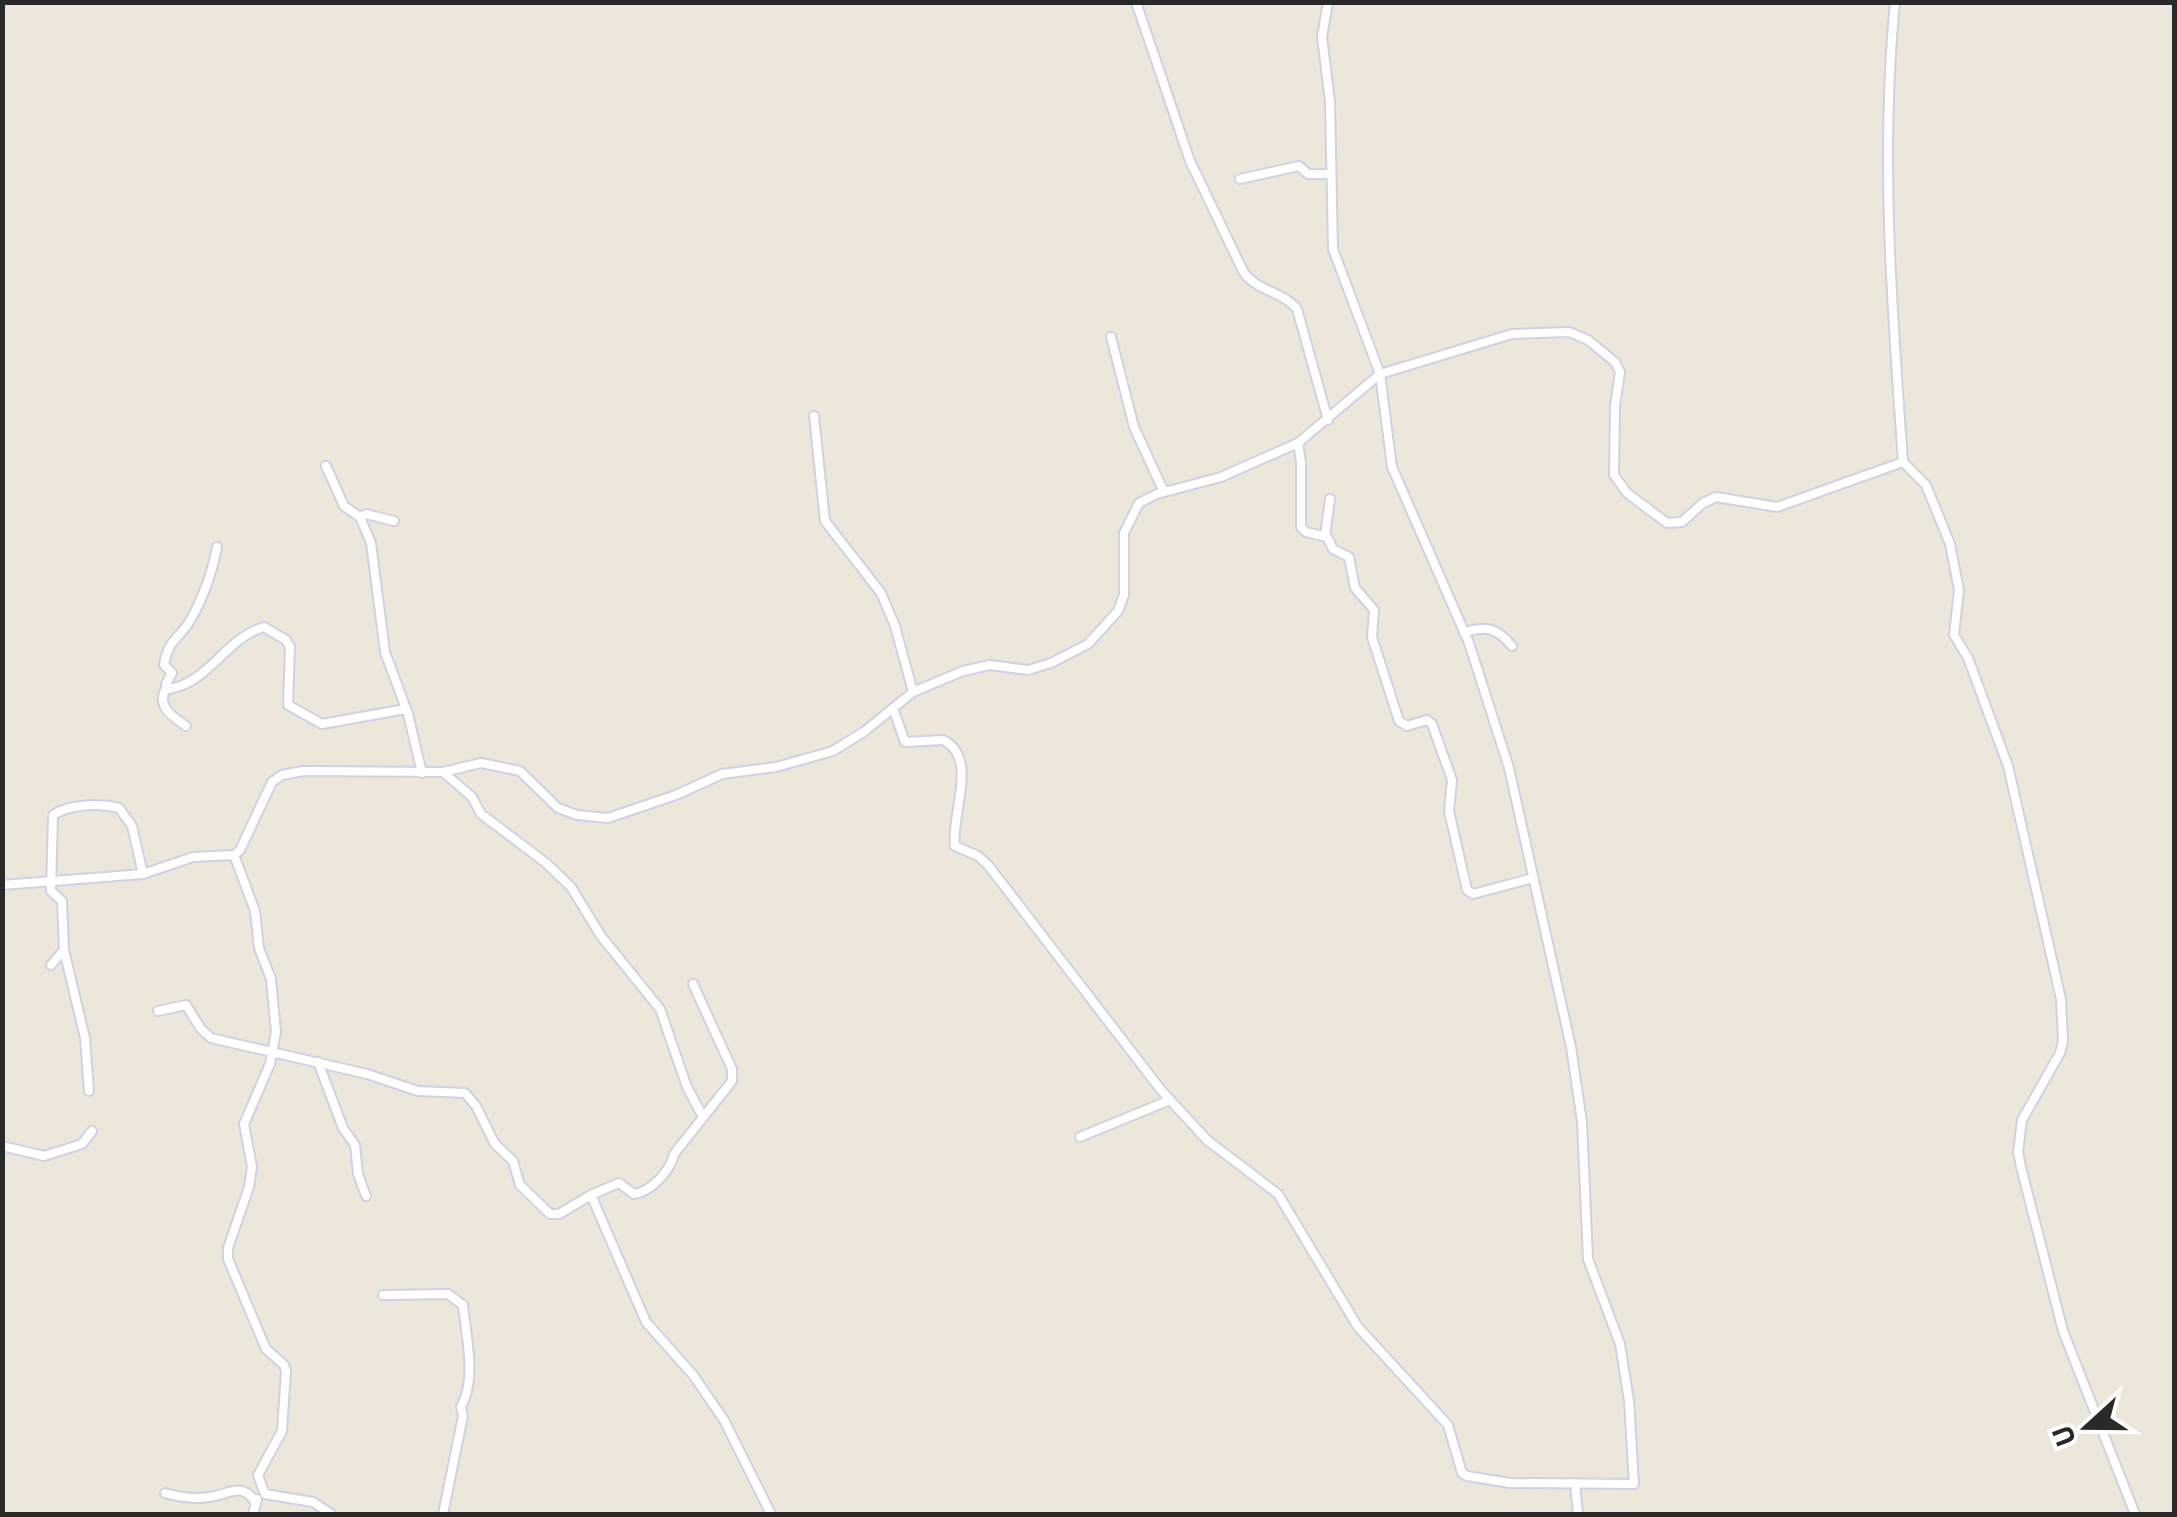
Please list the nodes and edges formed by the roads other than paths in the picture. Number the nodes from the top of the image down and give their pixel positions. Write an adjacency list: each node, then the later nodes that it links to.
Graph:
1 (1136, 2): 9 (street)
2 (1328, 2): 4 (street)
3 (1895, 2): 11 (street)
4 (1330, 174): 5 (street); 7 (street)
5 (1240, 179)
6 (1110, 337): 13 (street)
7 (1380, 374): 9 (street); 11 (street); 19 (street)
8 (814, 416): 22 (street)
9 (1328, 420): 10 (street)
10 (1298, 443): 13 (street); 17 (street)
11 (1902, 462): 57 (street)
12 (326, 466): 15 (street)
13 (1164, 492): 22 (street)
14 (1330, 499): 17 (street)
15 (360, 517): 16 (street); 24 (street)
16 (394, 521)
17 (1325, 536): 30 (street)
18 (217, 547): 21 (street)
19 (1464, 633): 20 (street); 30 (street)
20 (1512, 646)
21 (166, 688): 24 (street); 25 (street)
22 (912, 692): 23 (street)
23 (892, 708): 27 (street); 40 (street)
24 (406, 710): 26 (street)
25 (186, 726)
26 (422, 772): 27 (street); 28 (street)
27 (444, 772): 41 (street)
28 (234, 856): 29 (street); 37 (street)
29 (143, 874): 31 (street); 31 (street)
30 (1533, 878): 48 (street)
31 (52, 882): 32 (street); 33 (street)
32 (2, 885)
33 (64, 950): 34 (street); 39 (street)
34 (50, 965)
35 (692, 984): 41 (street)
36 (158, 1011): 37 (street)
37 (273, 1052): 38 (street); 49 (street)
38 (318, 1062): 45 (street); 46 (street)
39 (88, 1092)
40 (1170, 1100): 43 (street); 48 (street)
41 (704, 1117): 45 (street)
42 (92, 1131): 44 (street)
43 (1080, 1137)
44 (2, 1146)
45 (591, 1194): 55 (street)
46 (366, 1196)
47 (383, 1295): 54 (street)
48 (1576, 1483): 56 (street)
49 (262, 1492): 51 (street); 53 (street)
50 (165, 1493): 51 (street)
51 (254, 1502): 52 (street)
52 (253, 1514)
53 (331, 1514)
54 (443, 1514)
55 (771, 1514)
56 (1578, 1514)
57 (2136, 1514)

